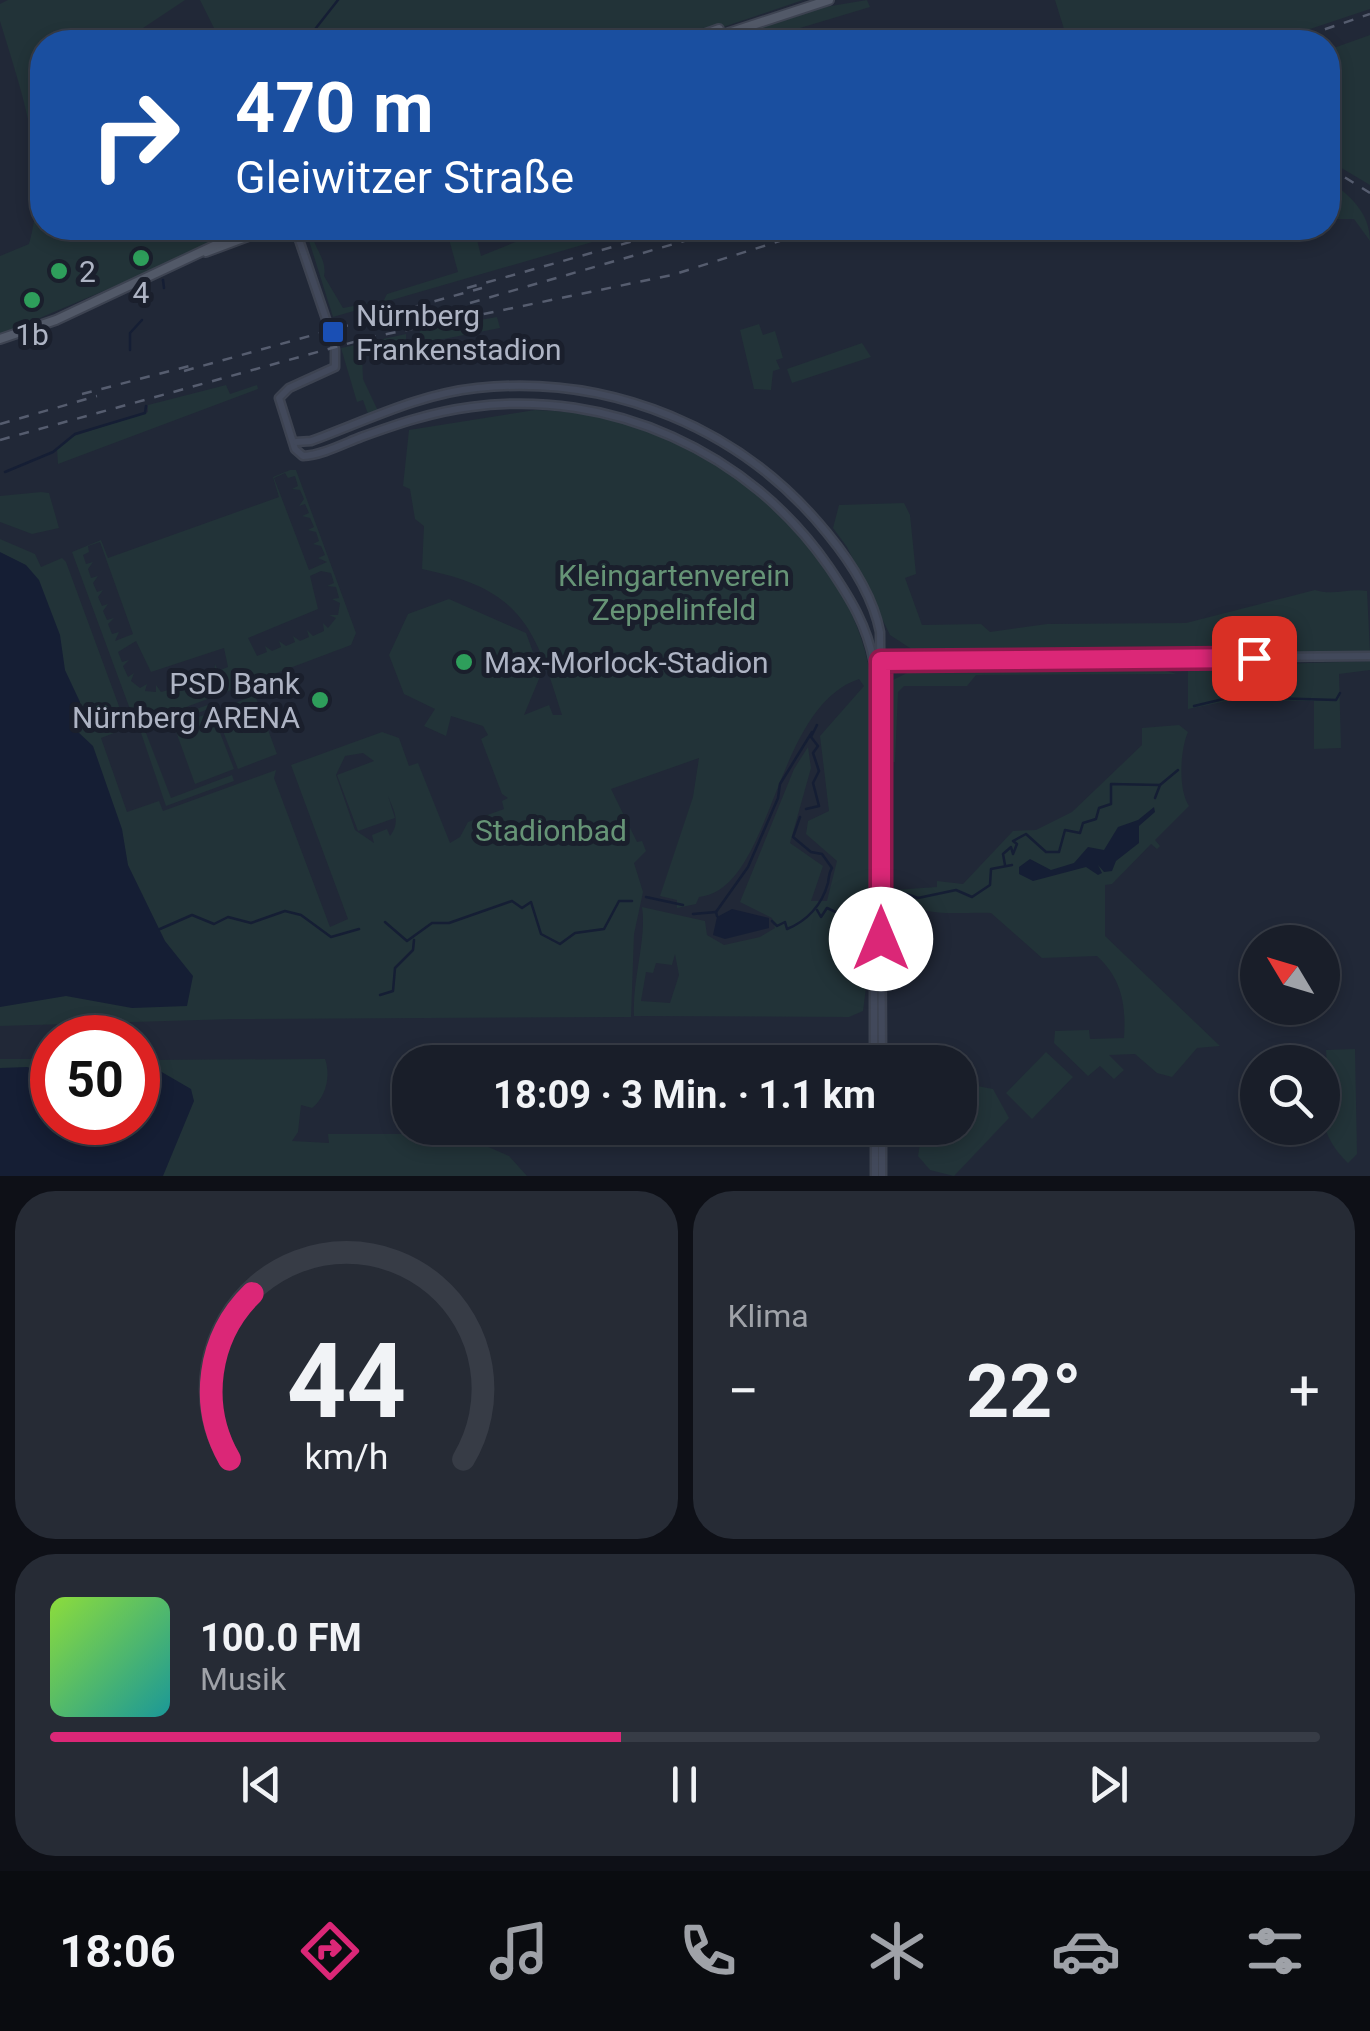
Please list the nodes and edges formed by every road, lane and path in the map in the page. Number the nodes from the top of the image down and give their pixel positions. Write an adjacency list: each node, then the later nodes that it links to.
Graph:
1 (809, 0): 3 (main road)
2 (829, 0): 4 (main road)
3 (719, 30)
4 (737, 30)
5 (228, 240): 8 (main road)
6 (237, 240): 8 (main road)
7 (299, 240): 9 (main road)
8 (201, 253): 10 (main road)
9 (326, 318)
10 (0, 340)
11 (335, 349): 14 (main road)
12 (524, 386): 13 (main road); 14 (main road); 16 (main road)
13 (523, 404): 14 (main road); 16 (main road)
14 (296, 442)
15 (1370, 656): 16 (main road)
16 (878, 662): 17 (main road)
17 (877, 917): 18 (main road); 19 (main road)
18 (874, 1045)
19 (881, 1045)
20 (878, 1145): 21 (main road)
21 (878, 1176)

